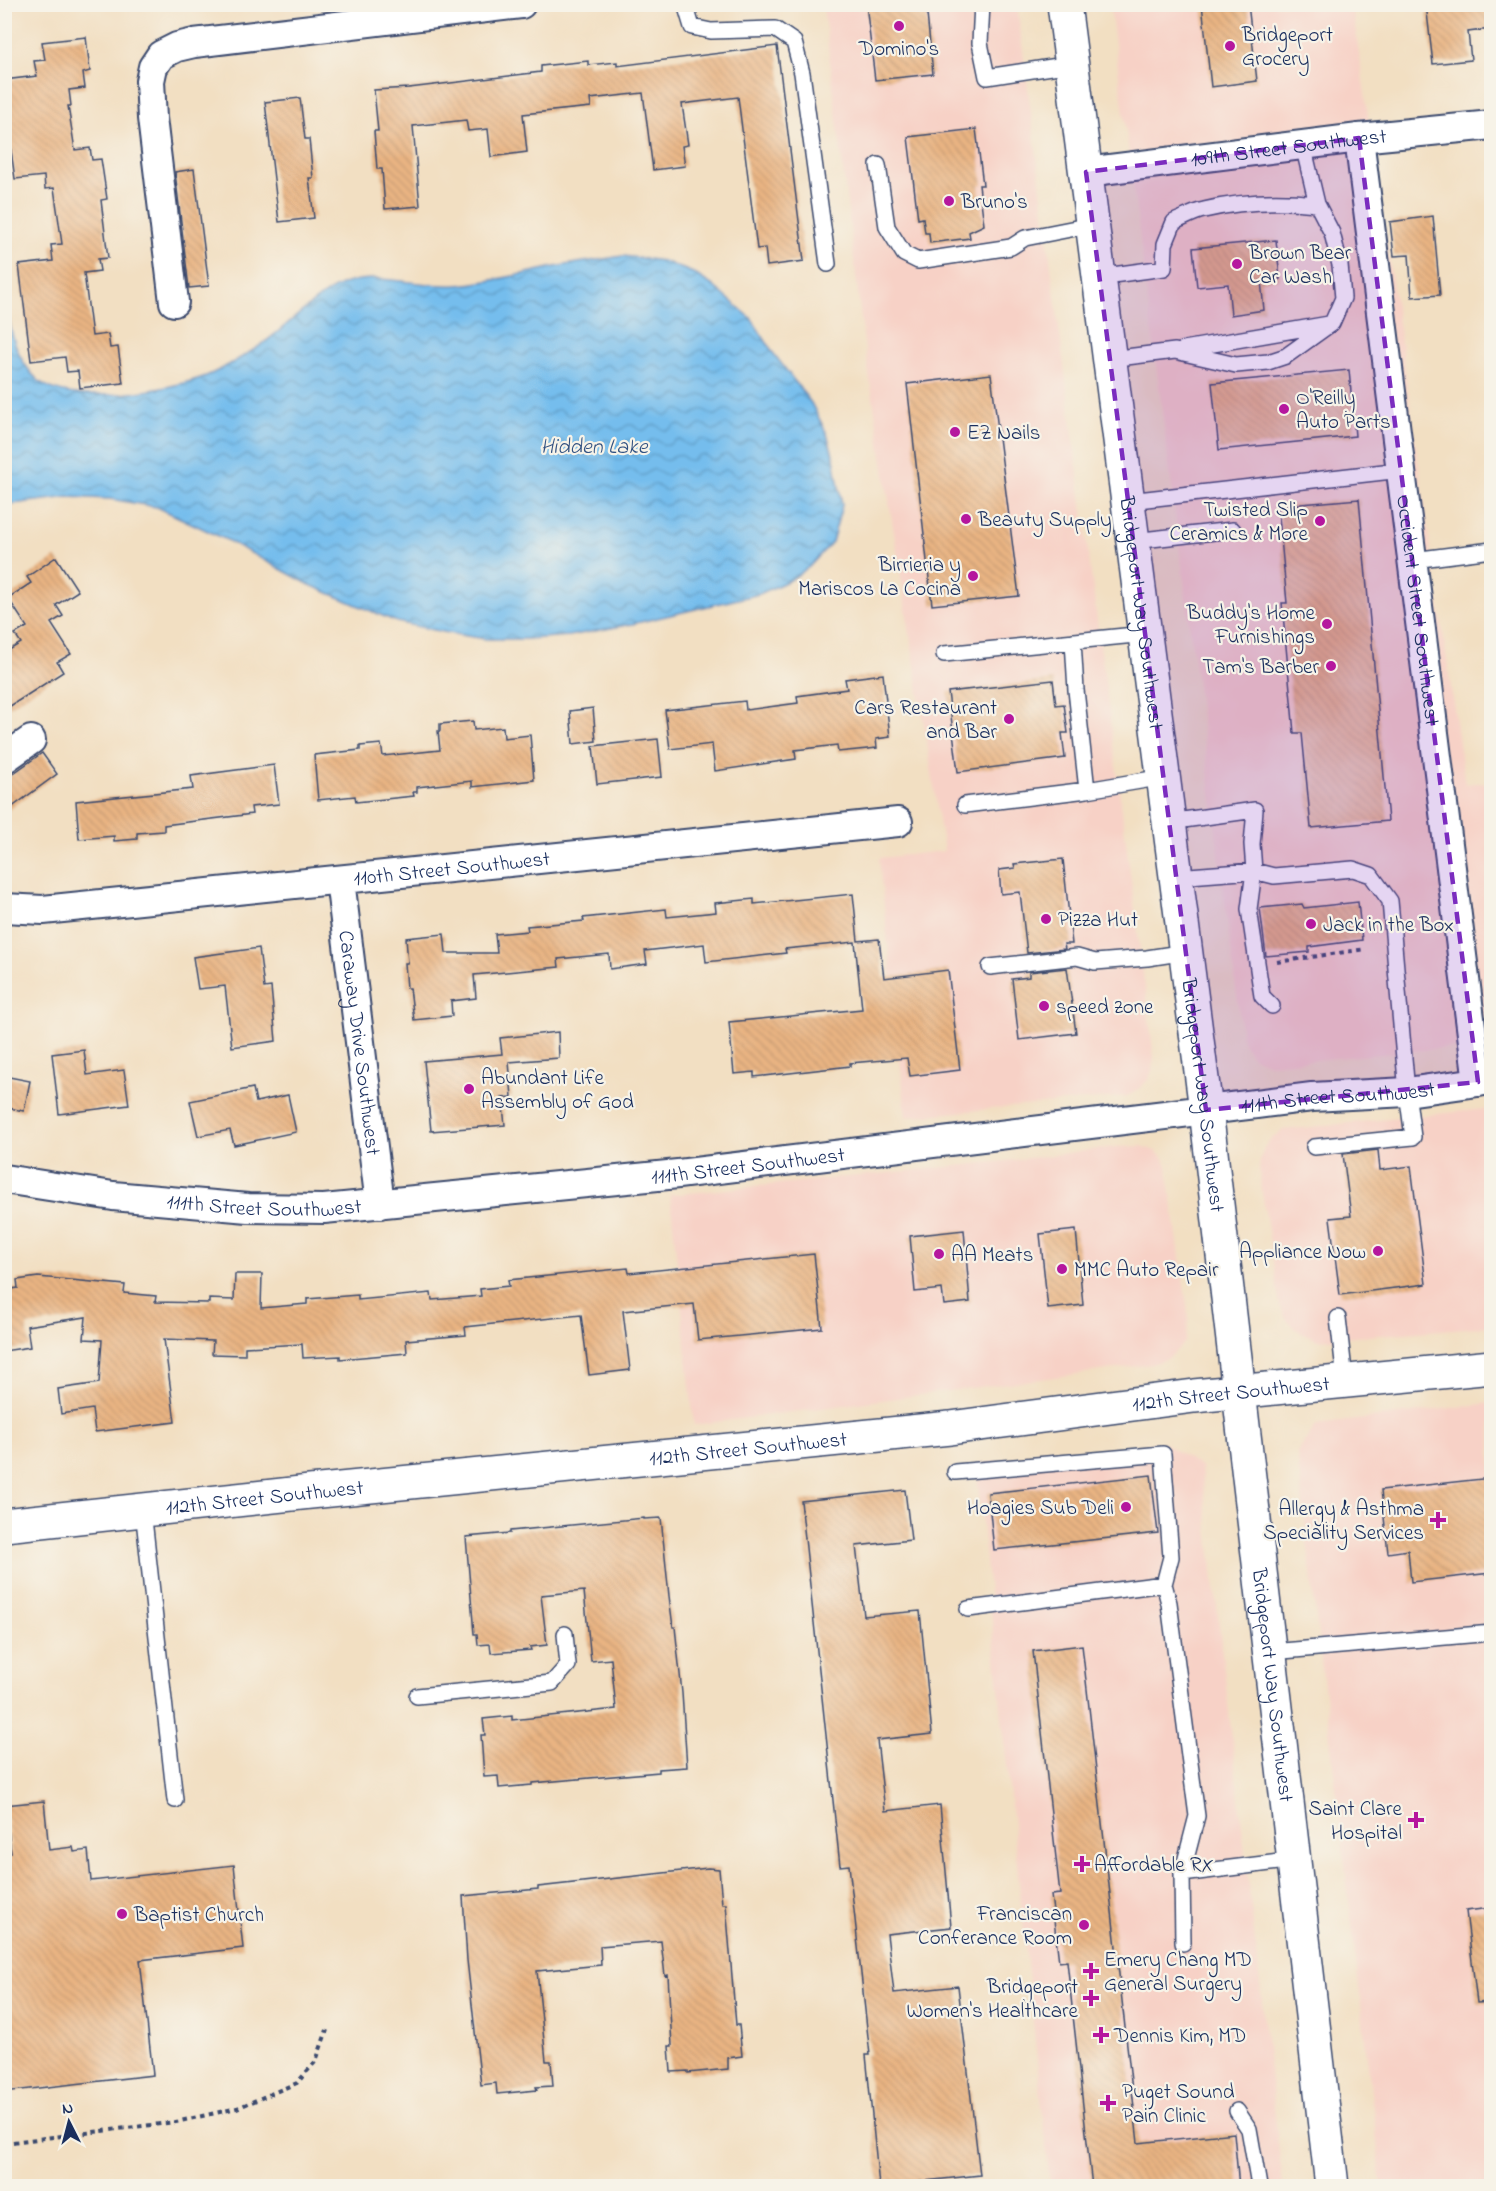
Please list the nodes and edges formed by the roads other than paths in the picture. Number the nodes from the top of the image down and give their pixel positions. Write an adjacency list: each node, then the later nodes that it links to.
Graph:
1 (521, 4): 15 (street)
2 (685, 4): 13 (lane)
3 (982, 4): 5 (lane)
4 (1064, 4): 5 (main road, Bridgeport Way Southwest)
5 (1071, 63): 10 (main road, Bridgeport Way Southwest)
6 (1491, 125): 7 (street, 109th Street Southwest)
7 (1359, 138): 8 (street, 109th Street Southwest); 19 (street, Occident Street Southwest)
8 (1303, 145): 10 (street, 109th Street Southwest); 11 (lane)
9 (878, 165): 12 (lane)
10 (1086, 172): 12 (main road, Bridgeport Way Southwest)
11 (1317, 204): 14 (lane); 16 (lane)
12 (1091, 225): 14 (main road, Bridgeport Way Southwest)
13 (828, 264)
14 (1098, 277): 18 (main road, Bridgeport Way Southwest)
15 (174, 302)
16 (1332, 323): 17 (lane); 17 (lane)
17 (1175, 351): 18 (lane)
18 (1110, 359): 20 (main road, Bridgeport Way Southwest)
19 (1401, 470): 20 (lane); 24 (street, Occident Street Southwest)
20 (1129, 501): 22 (main road, Bridgeport Way Southwest)
21 (1233, 530): 22 (lane)
22 (1133, 540): 25 (main road, Bridgeport Way Southwest)
23 (1491, 550): 24 (lane)
24 (1413, 560): 42 (street, Occident Street Southwest)
25 (1145, 634): 26 (lane); 30 (main road, Bridgeport Way Southwest)
26 (1073, 641): 27 (lane); 31 (lane)
27 (944, 654)
28 (31, 740): 29 (street)
29 (4, 759)
30 (1164, 777): 31 (lane); 34 (main road, Bridgeport Way Southwest)
31 (1087, 790): 32 (lane)
32 (965, 805)
33 (898, 822): 37 (street, 110th Street Southwest)
34 (1169, 822): 35 (lane); 36 (main road, Bridgeport Way Southwest)
35 (1254, 871): 36 (lane); 41 (lane); 43 (lane)
36 (1176, 877): 39 (main road, Bridgeport Way Southwest)
37 (340, 880): 38 (street, 110th Street Southwest); 47 (street, Caraway Drive Southwest)
38 (4, 908)
39 (1186, 952): 40 (lane); 44 (main road, Bridgeport Way Southwest)
40 (990, 967)
41 (1272, 1006)
42 (1485, 1081): 43 (street, 111th Street Southwest)
43 (1407, 1092): 44 (street, 111th Street Southwest); 45 (lane)
44 (1206, 1110): 47 (street, 111th Street Southwest); 51 (main road, Bridgeport Way Southwest)
45 (1314, 1147)
46 (4, 1179): 47 (street, 111th Street Southwest)
47 (380, 1204)
48 (1338, 1318): 50 (lane)
49 (1491, 1367): 50 (main road, 112th Street Southwest)
50 (1345, 1380): 51 (main road, 112th Street Southwest)
51 (1241, 1391): 53 (main road, 112th Street Southwest); 59 (main road, Bridgeport Way Southwest)
52 (955, 1472): 55 (lane)
53 (143, 1510): 54 (main road, 112th Street Southwest); 61 (lane)
54 (4, 1525)
55 (1164, 1584): 56 (lane); 63 (lane)
56 (968, 1609)
57 (1491, 1633): 59 (lane)
58 (565, 1634): 60 (lane)
59 (1271, 1652): 62 (main road, Bridgeport Way Southwest)
60 (417, 1696)
61 (175, 1800)
62 (1294, 1860): 63 (lane); 67 (main road, Bridgeport Way Southwest)
63 (1182, 1874): 64 (lane)
64 (1184, 1943)
65 (1237, 2111): 66 (lane)
66 (1259, 2187)
67 (1332, 2187)

